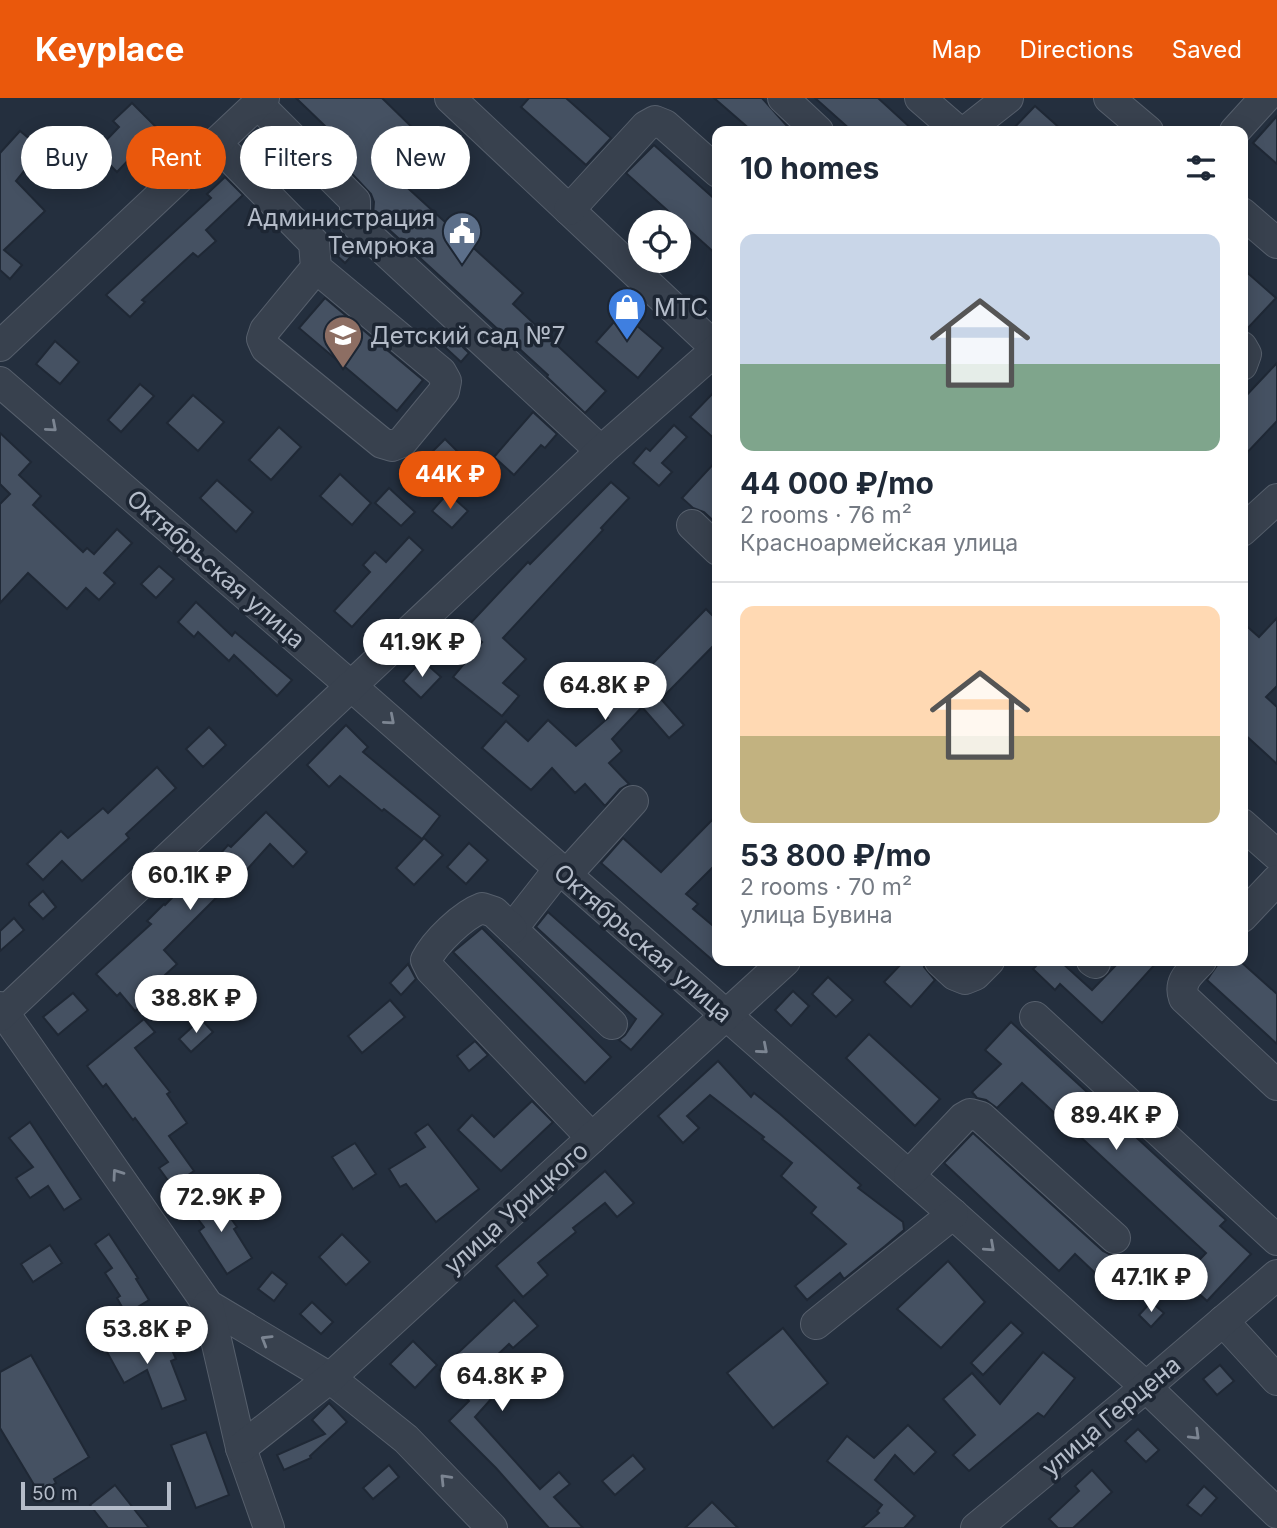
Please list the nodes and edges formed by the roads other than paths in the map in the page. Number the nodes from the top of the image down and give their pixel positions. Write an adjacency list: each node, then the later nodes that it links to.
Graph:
1 (450, 98): 17 (street)
2 (783, 98): 8 (street)
3 (920, 98): 9 (street)
4 (1008, 98): 10 (street)
5 (1110, 98): 11 (street)
6 (1265, 98): 12 (street)
7 (261, 101): 13 (street); 25 (street)
8 (811, 126)
9 (972, 126)
10 (978, 126)
11 (1142, 126)
12 (1240, 126)
13 (226, 134)
14 (226, 153): 20 (street)
15 (712, 167): 17 (street)
16 (167, 189): 22 (street)
17 (569, 210): 21 (street)
18 (1248, 218): 19 (street)
19 (1277, 242)
20 (316, 268): 20 (street)
21 (712, 344)
22 (0, 346)
23 (712, 353): 25 (street)
24 (0, 382): 30 (street, Октябрьская улица, one-way to 30)
25 (601, 452): 30 (street)
26 (1277, 499): 28 (street)
27 (692, 525): 29 (street)
28 (1248, 526)
29 (712, 544)
30 (350, 685): 34 (street, Октябрьская улица, one-way to 34); 42 (street)
31 (633, 802): 34 (street)
32 (1248, 828): 33 (street)
33 (1273, 843)
34 (562, 872): 37 (street); 43 (street, Октябрьская улица)
35 (1277, 880): 36 (street)
36 (1248, 911)
37 (512, 929): 45 (street); 47 (street)
38 (780, 966): 43 (street, улица Урицкого)
39 (945, 966): 40 (street)
40 (984, 966)
41 (1196, 966): 46 (street)
42 (1, 1012): 53 (street, one-way to 42)
43 (726, 1016): 47 (street, улица Урицкого); 48 (street, Октябрьская улица, one-way to 48)
44 (1035, 1017): 51 (street)
45 (612, 1024)
46 (1277, 1085)
47 (592, 1138): 56 (street, улица Урицкого)
48 (909, 1175): 49 (street, Октябрьская улица); 50 (street)
49 (953, 1213): 55 (street); 58 (street, Октябрьская улица, one-way to 58)
50 (1115, 1238)
51 (1277, 1240)
52 (1277, 1275): 54 (street, улица Герцена)
53 (208, 1305): 56 (street, one-way to 53); 59 (street)
54 (1223, 1321): 57 (street); 58 (street, улица Герцена)
55 (816, 1324)
56 (330, 1378): 59 (street, улица Урицкого); 62 (street, one-way to 56)
57 (1277, 1380)
58 (1146, 1387): 60 (street, Октябрьская улица, one-way to 60); 63 (street, улица Герцена)
59 (240, 1448): 61 (street)
60 (1277, 1513)
61 (269, 1528)
62 (492, 1528)
63 (976, 1528)

